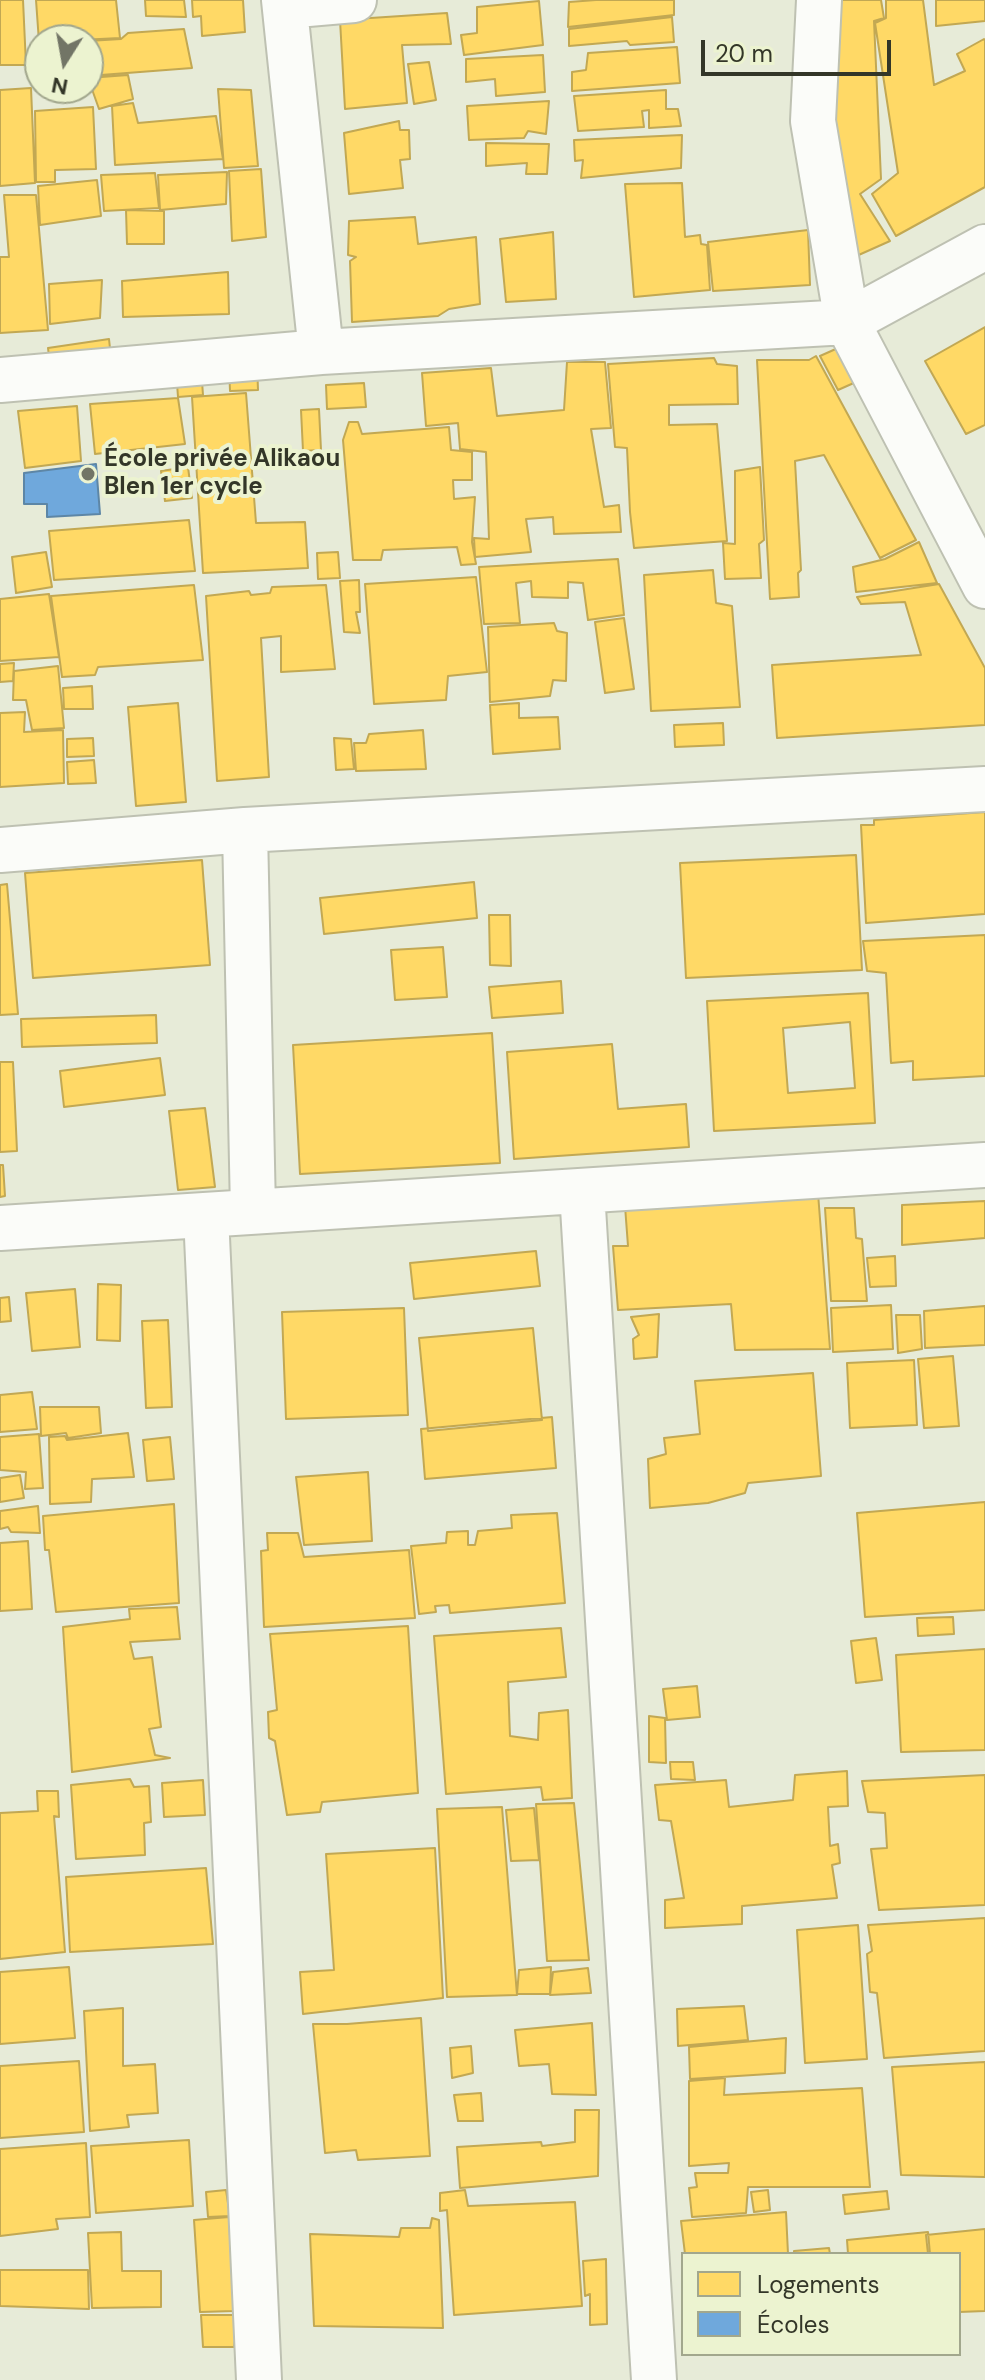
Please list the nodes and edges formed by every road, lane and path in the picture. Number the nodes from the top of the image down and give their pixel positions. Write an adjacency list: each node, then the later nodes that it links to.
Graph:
1 (354, 0): 3 (street)
2 (819, 0): 5 (street)
3 (285, 3): 6 (street)
4 (985, 247): 5 (street)
5 (847, 322): 6 (street); 8 (street)
6 (321, 352): 7 (street)
7 (0, 380)
8 (985, 586)
9 (985, 789): 10 (street)
10 (245, 830): 11 (street); 14 (street)
11 (0, 850)
12 (985, 1165): 13 (street)
13 (582, 1191): 14 (street); 18 (street)
14 (253, 1211): 15 (street)
15 (206, 1215): 16 (street); 17 (street)
16 (0, 1228)
17 (259, 2380)
18 (654, 2380)

